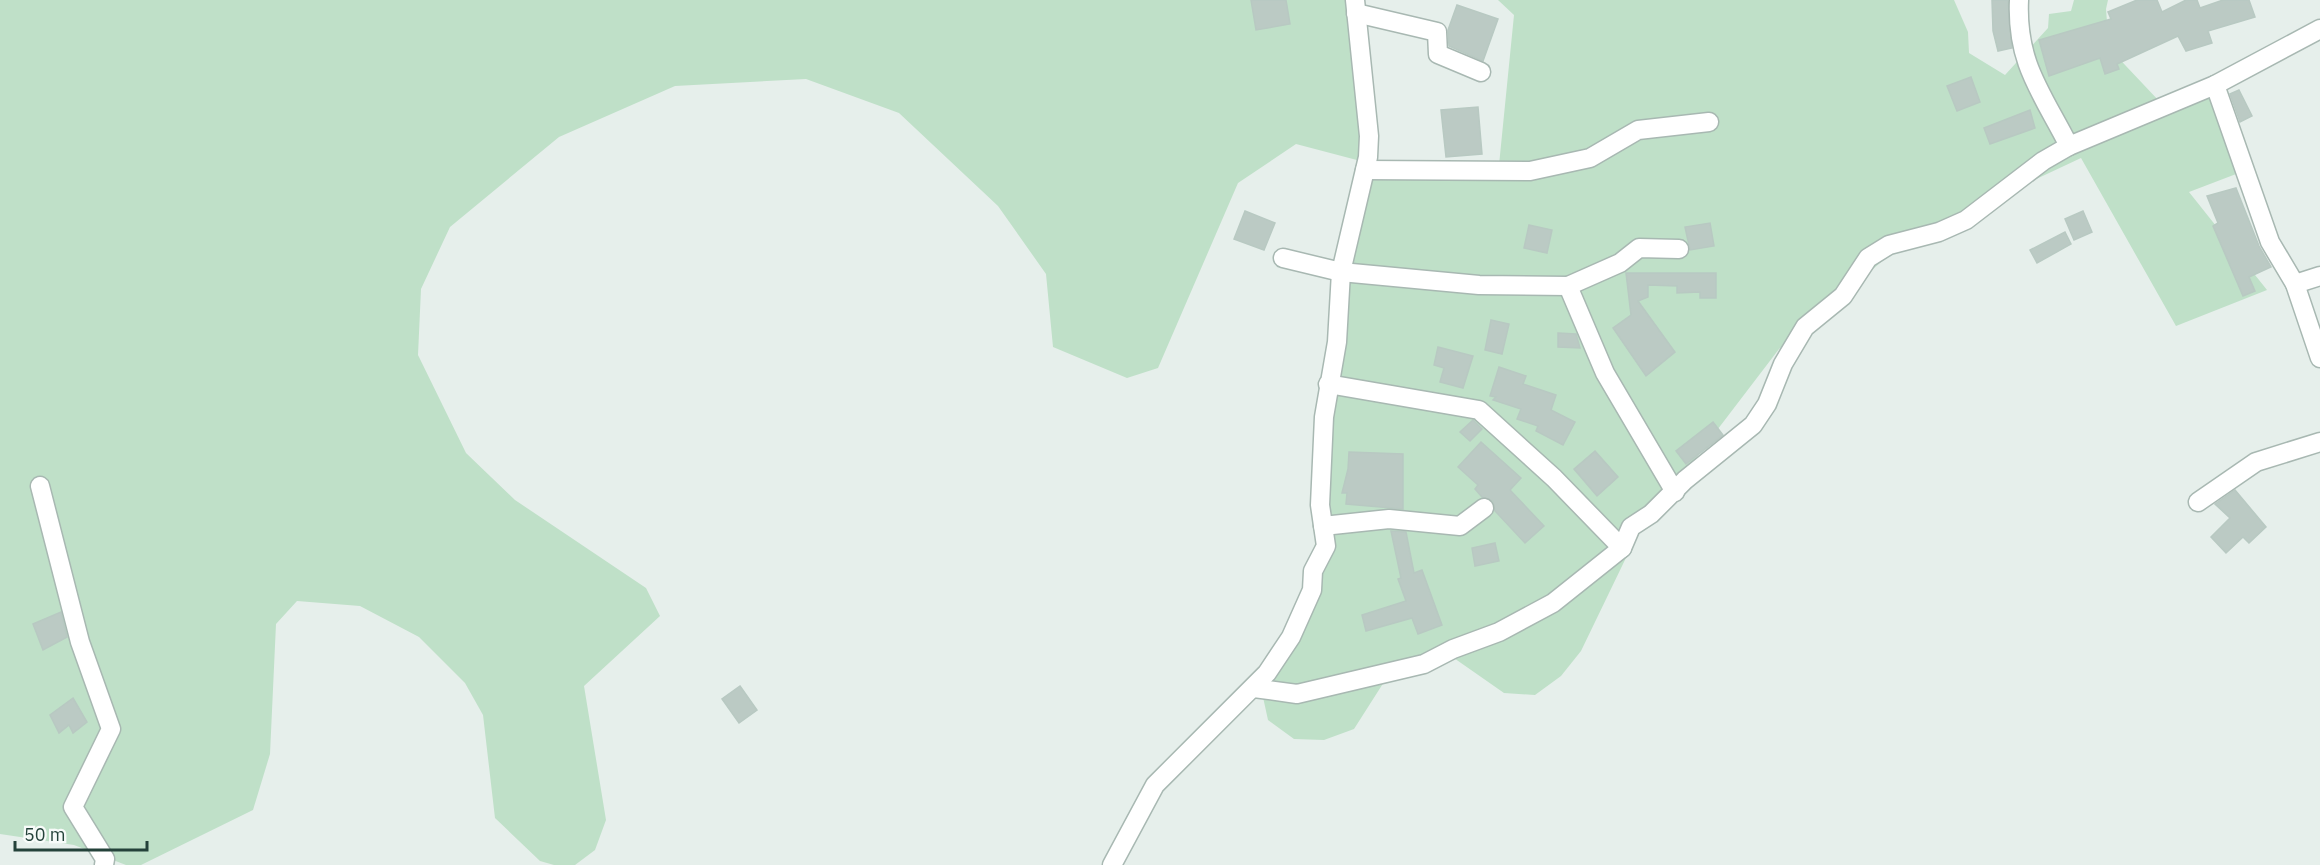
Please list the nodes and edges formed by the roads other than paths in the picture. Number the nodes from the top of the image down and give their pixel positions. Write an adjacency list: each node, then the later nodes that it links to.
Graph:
1 (2019, 0): 7 (street)
2 (1356, 7): 4 (street); 8 (street)
3 (2320, 28): 5 (street)
4 (1481, 72)
5 (2215, 85): 7 (street); 13 (street)
6 (1709, 122): 8 (street)
7 (2069, 146): 19 (street)
8 (1365, 170): 11 (street)
9 (1679, 249): 14 (street)
10 (1283, 258): 11 (street)
11 (1341, 272): 14 (street); 16 (street)
12 (2320, 276): 13 (street)
13 (2295, 284): 15 (street)
14 (1568, 286): 19 (street)
15 (2320, 358)
16 (1328, 384): 22 (street); 23 (street)
17 (2320, 442): 20 (street)
18 (40, 486): 25 (street)
19 (1675, 492): 23 (street)
20 (2198, 502)
21 (1484, 508): 22 (street)
22 (1323, 526): 24 (street)
23 (1622, 548): 24 (street)
24 (1254, 688): 26 (street)
25 (104, 865)
26 (1112, 865)

